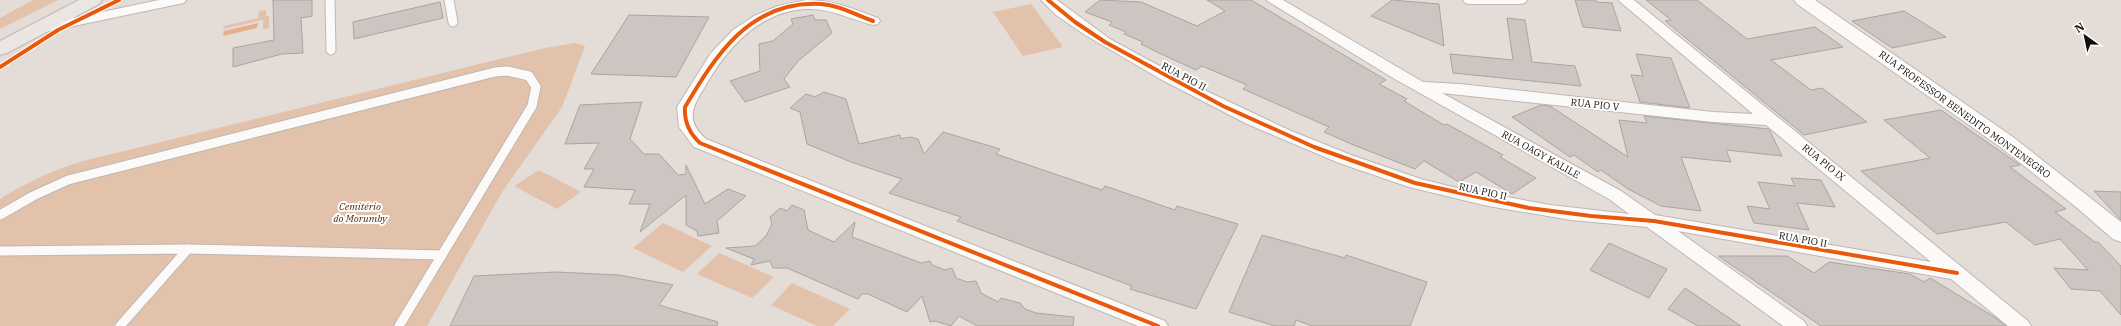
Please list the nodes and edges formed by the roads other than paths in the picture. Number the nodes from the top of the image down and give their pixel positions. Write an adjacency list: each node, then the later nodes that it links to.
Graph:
1 (71, 0): 15 (main road)
2 (92, 0): 14 (main road)
3 (179, 0): 14 (street)
4 (330, 0): 17 (lane)
5 (449, 0): 13 (lane)
6 (1048, 0): 21 (street, RUA PIO II)
7 (1273, 0): 18 (street, RUA OAGY KALILE)
8 (1470, 0): 9 (street)
9 (1520, 0)
10 (1625, 0): 19 (street, RUA PIO IX)
11 (1803, 0): 22 (street, RUA PROFESSOR BENEDITO MONTENEGRO)
12 (872, 21): 29 (street)
13 (453, 22)
14 (34, 30): 16 (main road)
15 (0, 36)
16 (0, 49)
17 (331, 50)
18 (1419, 87): 19 (street, RUA PIO V); 21 (street, RUA OAGY KALILE)
19 (1772, 120): 26 (street, RUA PIO IX)
20 (0, 215): 25 (lane)
21 (1654, 222): 26 (street, RUA PIO II); 30 (street, RUA OAGY KALILE)
22 (2121, 234)
23 (188, 249): 24 (lane); 25 (lane); 27 (lane)
24 (0, 251)
25 (442, 255): 28 (lane)
26 (1957, 273): 31 (street, RUA PIO IX)
27 (120, 326)
28 (399, 326)
29 (1158, 326)
30 (1797, 326)
31 (2021, 326)

